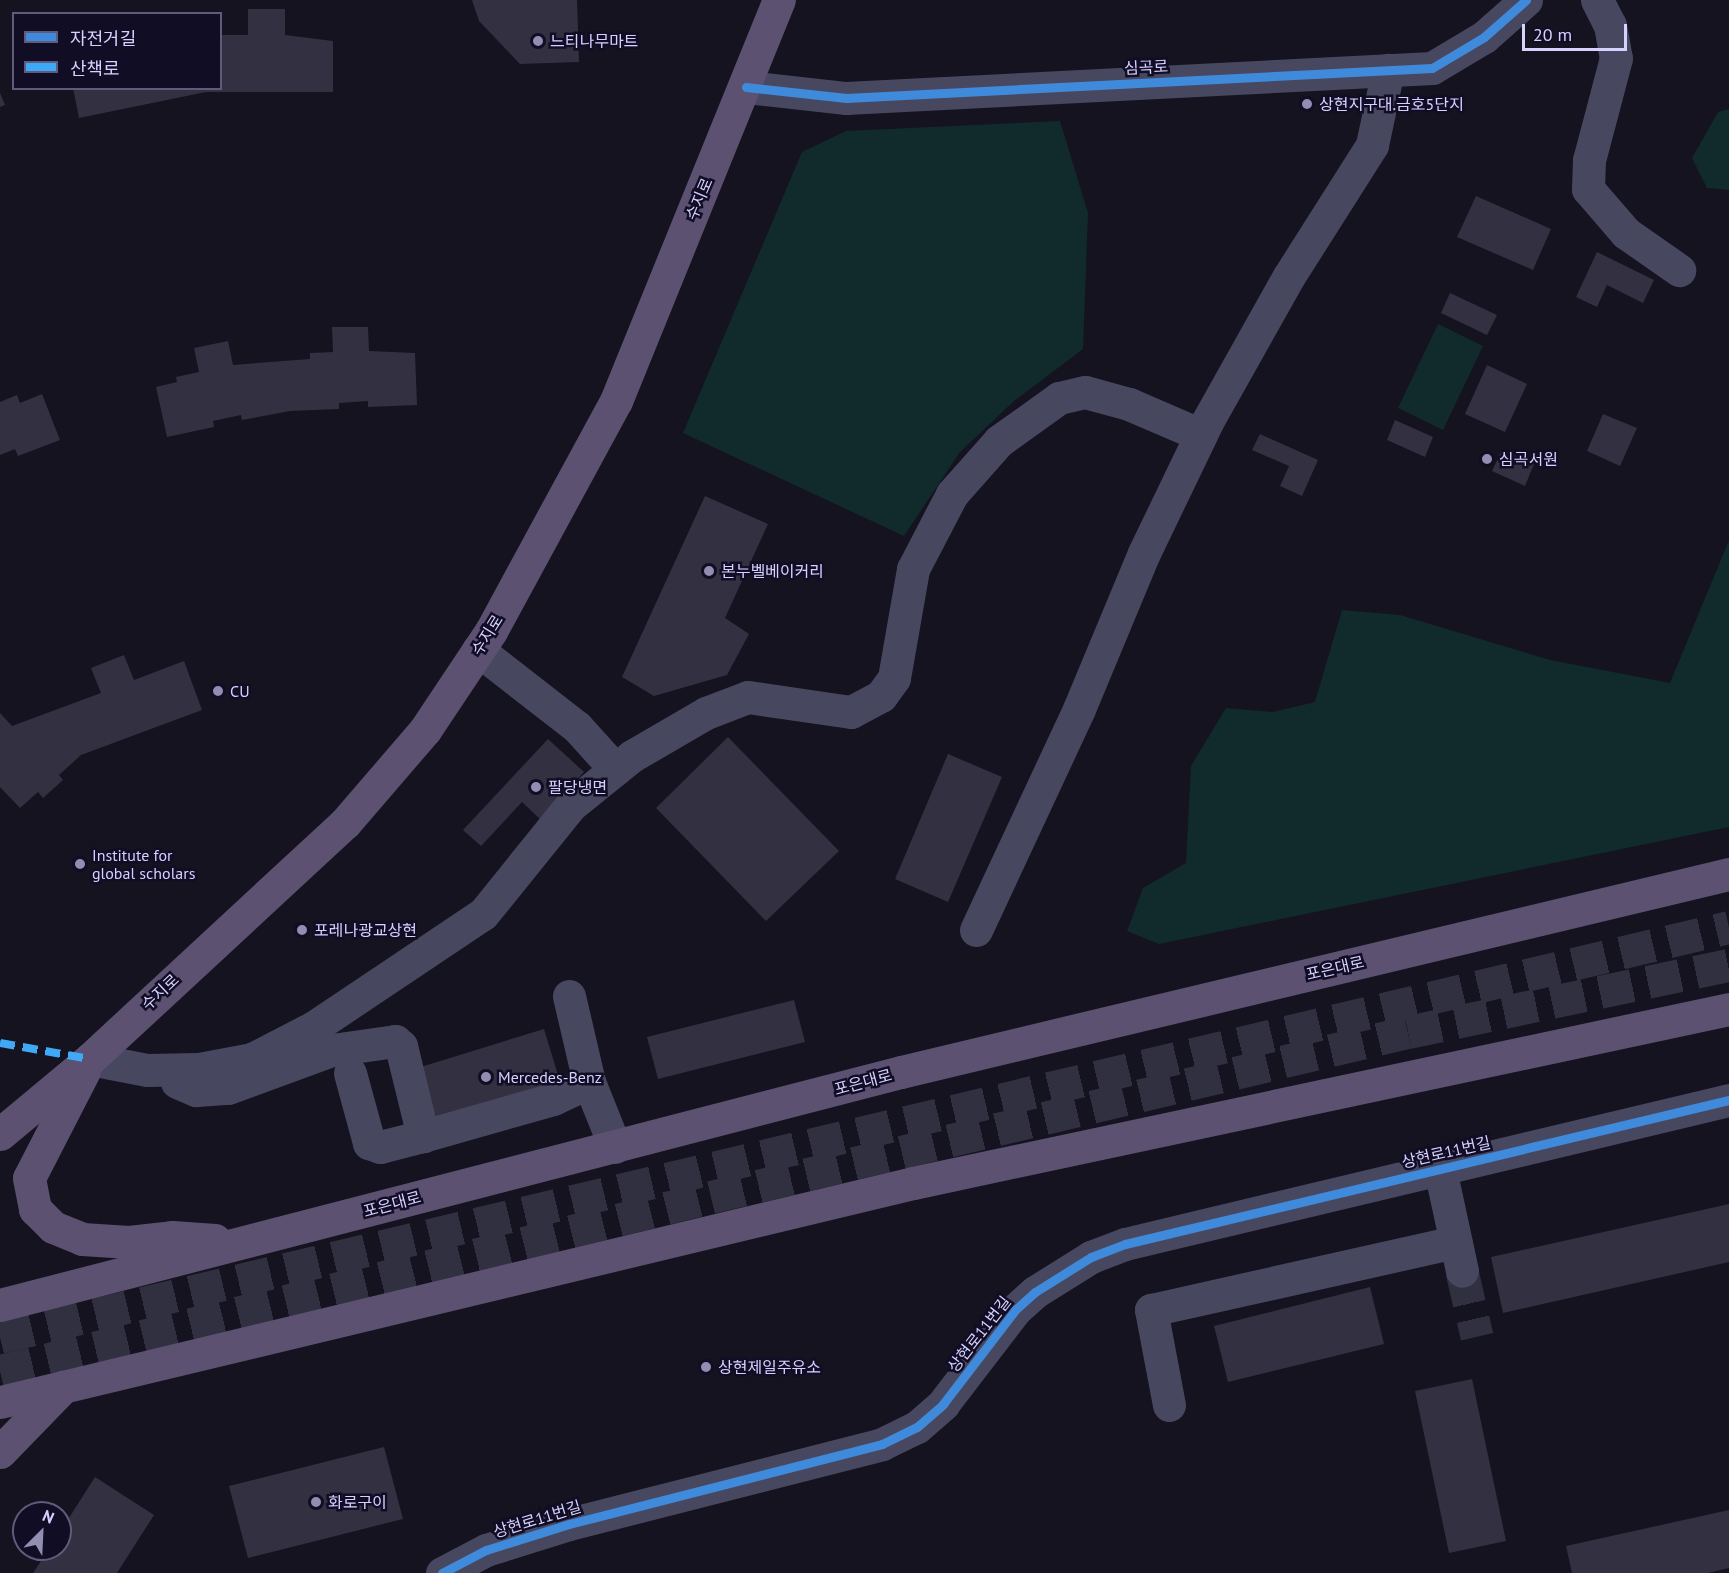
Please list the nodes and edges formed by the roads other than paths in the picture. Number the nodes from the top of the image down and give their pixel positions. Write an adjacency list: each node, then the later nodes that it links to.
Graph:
1 (778, 0): 5 (main road, 수지로)
2 (1526, 0): 4 (street, 심곡로)
3 (1598, 0): 6 (street)
4 (1388, 70): 5 (street, 심곡로); 7 (street)
5 (746, 87): 8 (main road, 수지로)
6 (1679, 270)
7 (1201, 435): 9 (street); 11 (street)
8 (478, 650): 9 (street); 14 (main road, 수지로)
9 (615, 770): 15 (street)
10 (1729, 874): 21 (main road, 포은대로)
11 (976, 930)
12 (570, 996): 17 (street)
13 (1729, 1010): 25 (main road)
14 (90, 1059): 15 (street); 19 (main road, 수지로); 23 (main road)
15 (147, 1070): 20 (street)
16 (350, 1073): 20 (street)
17 (589, 1083): 20 (street); 21 (street)
18 (1729, 1100): 22 (street, 상현로11번길)
19 (0, 1134)
20 (423, 1136)
21 (615, 1147): 23 (main road, 포은대로)
22 (1440, 1169): 27 (street); 29 (street, 상현로11번길)
23 (246, 1242): 24 (main road, 포은대로)
24 (0, 1305)
25 (63, 1387): 26 (main road); 28 (main road)
26 (0, 1402)
27 (1169, 1405)
28 (0, 1452)
29 (442, 1573)

